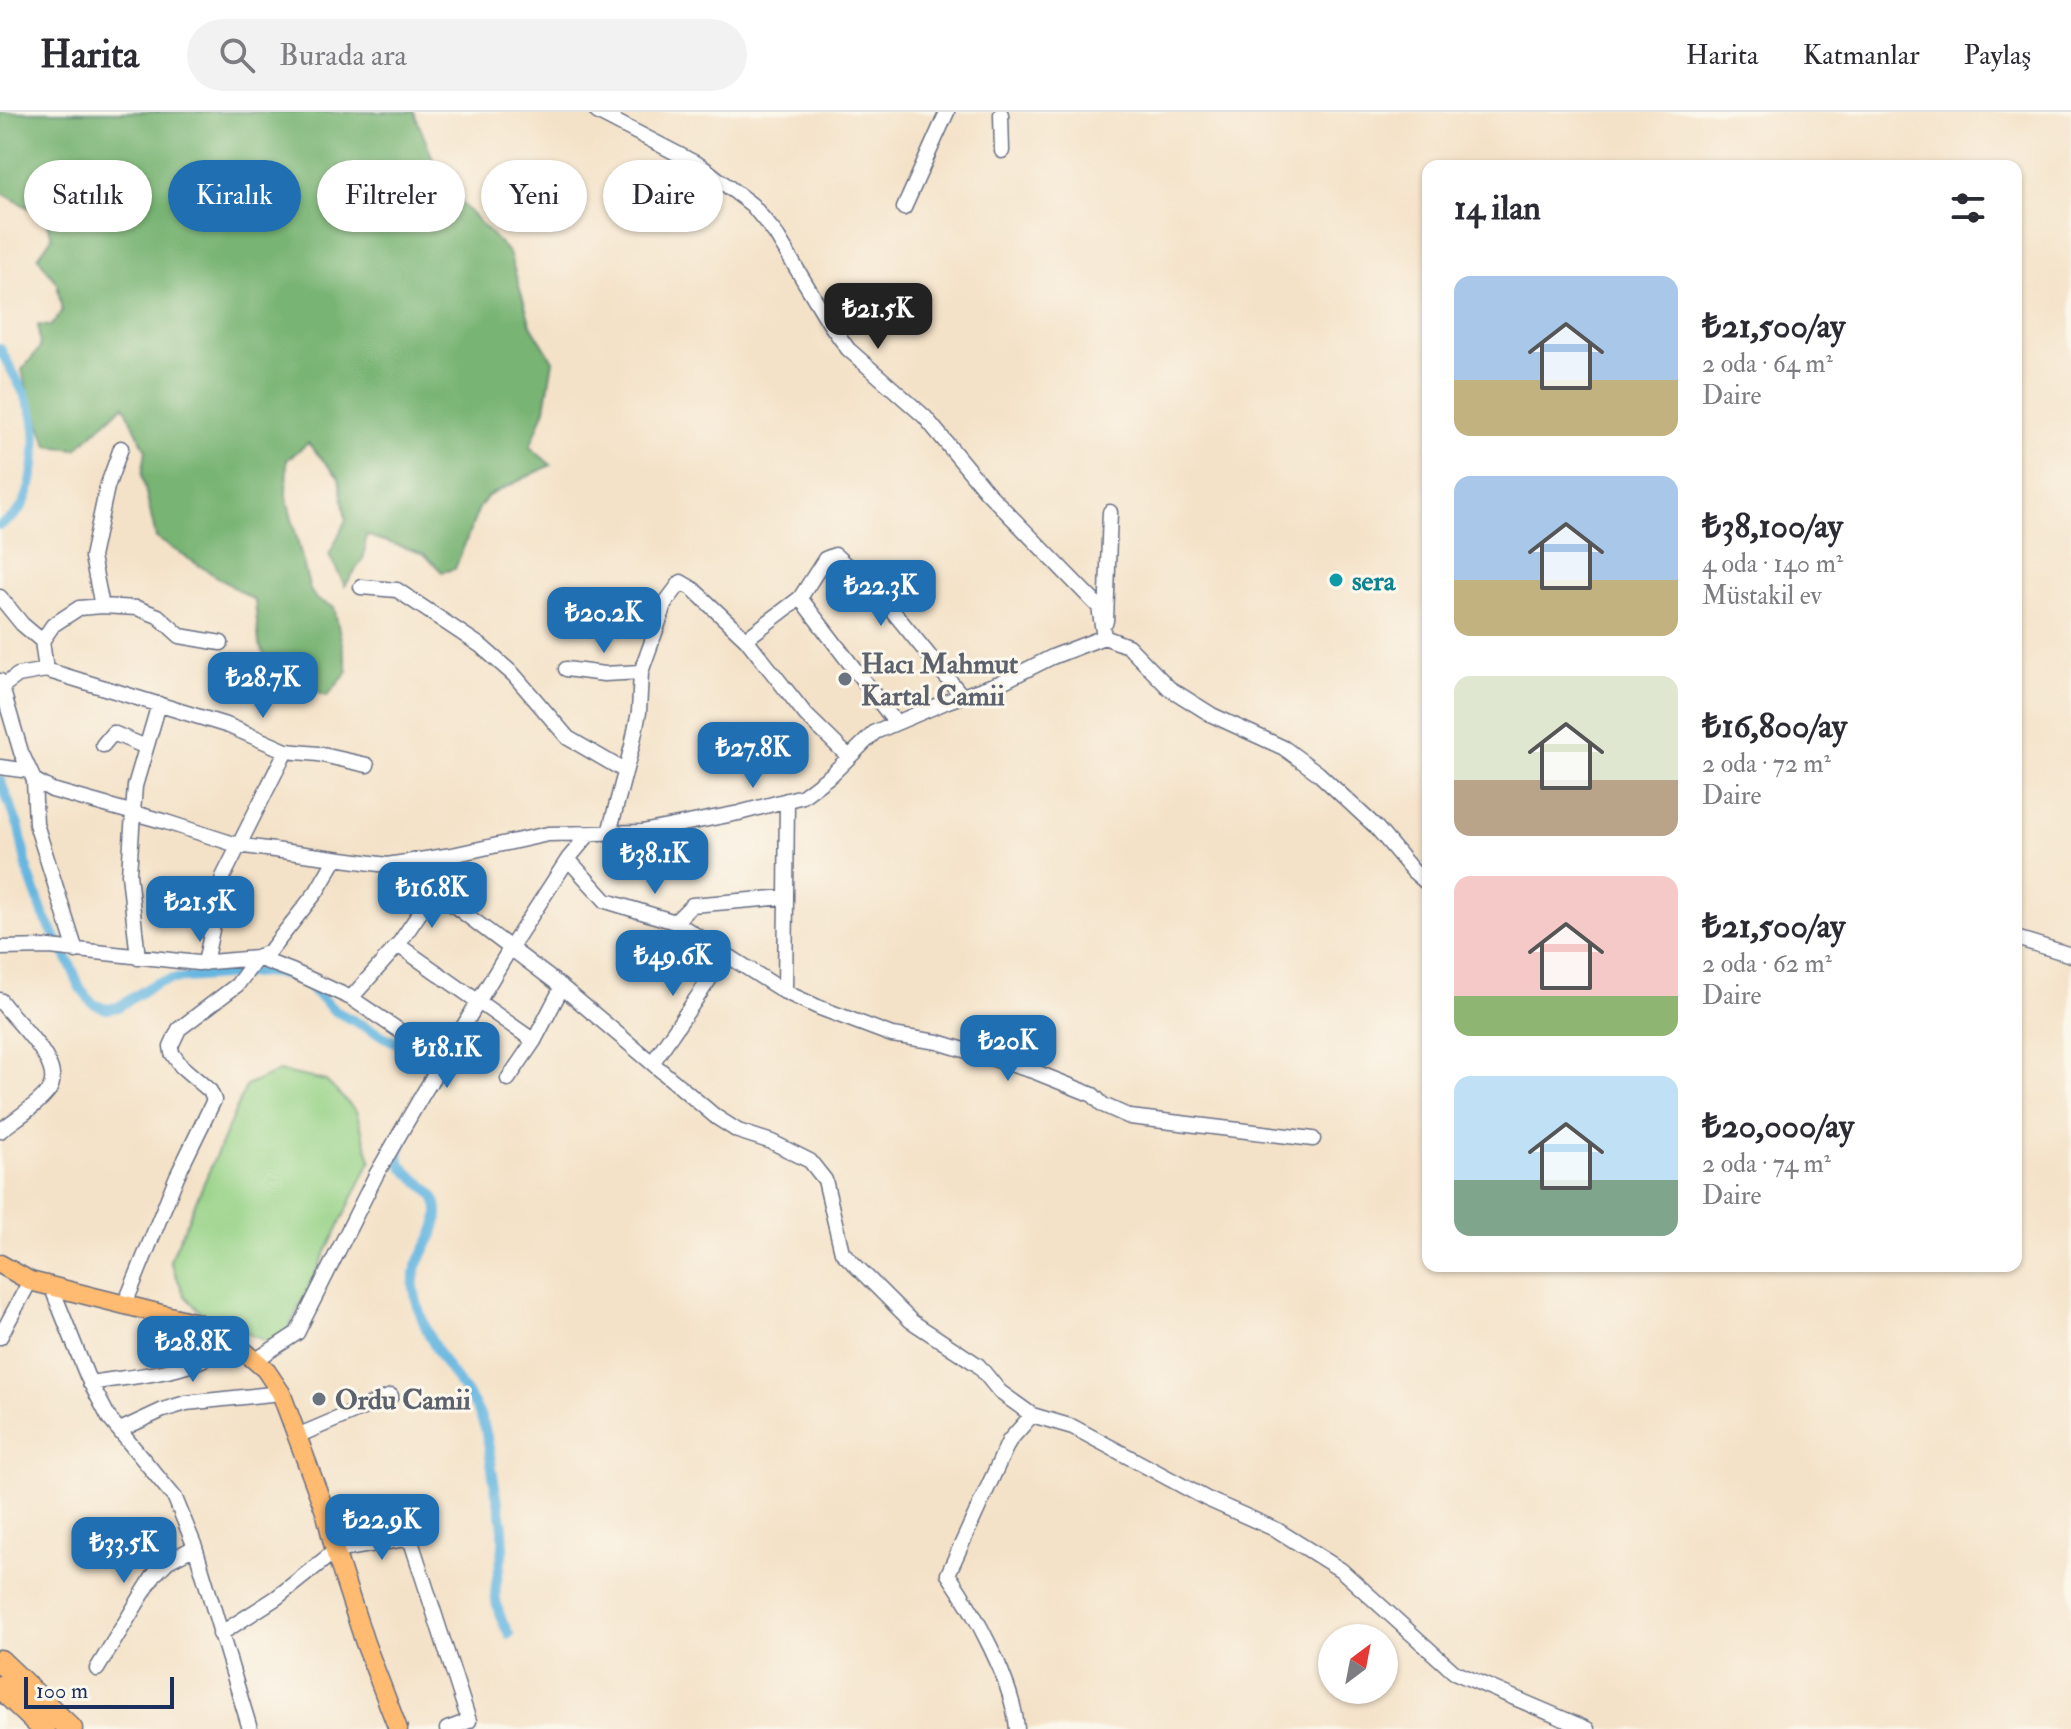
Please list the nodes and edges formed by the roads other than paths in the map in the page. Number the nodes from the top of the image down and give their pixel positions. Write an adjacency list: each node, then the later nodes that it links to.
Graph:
1 (597, 112): 12 (street)
2 (947, 112): 5 (street)
3 (1001, 114): 4 (street)
4 (1002, 151)
5 (904, 208)
6 (121, 448): 11 (street)
7 (1110, 512): 12 (street)
8 (361, 587): 29 (street)
9 (0, 597): 14 (street)
10 (800, 598): 13 (street); 20 (street); 22 (street)
11 (102, 606): 14 (street); 15 (street)
12 (1104, 637): 20 (street); 39 (street)
13 (746, 639): 18 (street); 26 (street)
14 (42, 641): 17 (street)
15 (221, 643)
16 (566, 669): 18 (street)
17 (46, 670): 19 (street); 21 (street)
18 (641, 672): 29 (street)
19 (2, 684): 30 (street)
20 (962, 696): 22 (street)
21 (159, 704): 24 (street); 25 (street)
22 (895, 722): 26 (street)
23 (103, 745): 24 (street)
24 (146, 747): 32 (street)
25 (286, 751): 27 (street); 35 (street)
26 (849, 757): 31 (street)
27 (367, 765)
28 (4, 768): 30 (street)
29 (625, 771): 33 (street)
30 (32, 776): 32 (street); 47 (street)
31 (787, 800): 33 (street); 41 (street)
32 (133, 813): 35 (street); 50 (street)
33 (609, 833): 34 (street)
34 (589, 834): 36 (street); 38 (street)
35 (237, 845): 37 (street); 52 (street)
36 (568, 859): 42 (street); 45 (street)
37 (335, 860): 38 (street); 51 (street)
38 (399, 864): 40 (street)
39 (1422, 879)
40 (434, 892): 44 (street); 45 (street)
41 (786, 897): 42 (street); 54 (street)
42 (675, 922): 48 (street)
43 (2022, 940): 49 (street)
44 (398, 945): 55 (street); 57 (street)
45 (511, 947): 53 (street); 57 (street)
46 (0, 948): 47 (street)
47 (72, 950): 50 (street)
48 (726, 955): 54 (street); 60 (street)
49 (2071, 955)
50 (138, 958): 52 (street)
51 (257, 958): 52 (street); 55 (street); 67 (street)
52 (205, 963)
53 (562, 987): 58 (street); 60 (street)
54 (785, 992): 63 (street)
55 (351, 998): 59 (street)
56 (0, 1000): 62 (street)
57 (479, 1002): 58 (street); 59 (street)
58 (534, 1041): 61 (street)
59 (443, 1060): 70 (street)
60 (653, 1062): 74 (street)
61 (508, 1079)
62 (0, 1131)
63 (1313, 1139)
64 (0, 1264): 65 (main road)
65 (30, 1281): 66 (main road); 68 (street)
66 (51, 1286): 67 (main road); 71 (street)
67 (125, 1304): 69 (main road)
68 (0, 1337)
69 (230, 1339): 70 (main road); 71 (street)
70 (256, 1360): 72 (main road)
71 (90, 1383): 75 (street)
72 (281, 1393): 75 (street); 76 (main road)
73 (391, 1396): 76 (street)
74 (1032, 1415): 88 (street); 89 (street)
75 (120, 1430): 77 (street)
76 (297, 1436): 78 (main road)
77 (195, 1547): 79 (street); 81 (street)
78 (335, 1551): 79 (street); 86 (main road); 87 (street)
79 (220, 1634): 85 (street)
80 (0, 1661): 84 (highway)
81 (97, 1669)
82 (0, 1687): 83 (highway)
83 (44, 1729)
84 (71, 1729)
85 (250, 1729)
86 (398, 1729)
87 (447, 1729)
88 (1017, 1729)
89 (1587, 1729)

